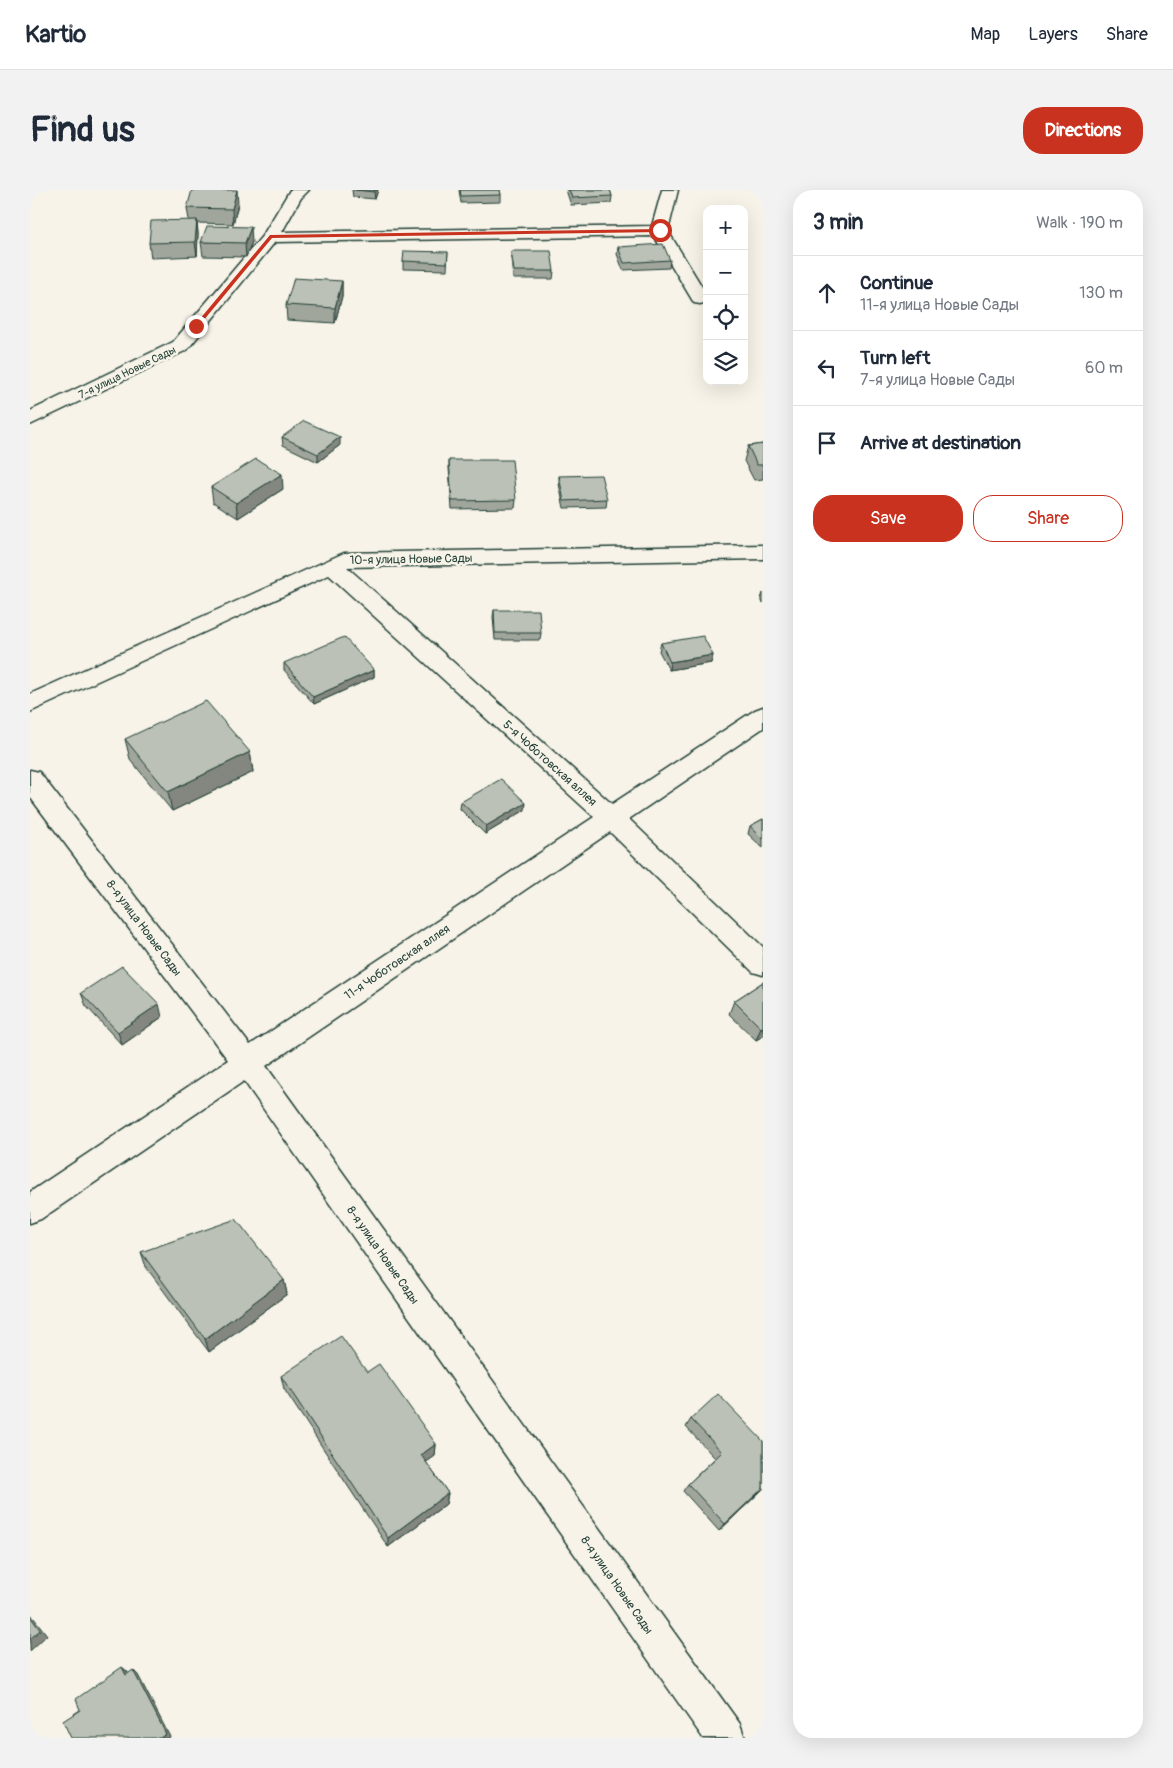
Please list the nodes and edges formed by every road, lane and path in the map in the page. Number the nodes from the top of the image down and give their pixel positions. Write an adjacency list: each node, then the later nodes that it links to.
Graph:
1 (301, 190): 4 (street, 7-я улица Новые Сады)
2 (670, 190): 3 (street)
3 (660, 230): 4 (street); 5 (street)
4 (270, 237): 6 (street, 7-я улица Новые Сады)
5 (700, 299)
6 (30, 418)
7 (763, 552): 8 (street, 10-я улица Новые Сады)
8 (332, 566): 9 (street, 10-я улица Новые Сады); 12 (street, 5-я Чоботовская аллея)
9 (30, 704)
10 (763, 716): 12 (street, 11-я Чоботовская аллея)
11 (30, 779): 14 (street, 8-я улица Новые Сады)
12 (610, 818): 13 (street, 5-я Чоботовская аллея); 14 (street, 11-я Чоботовская аллея)
13 (763, 964)
14 (248, 1064): 15 (street, 11-я Чоботовская аллея); 16 (street, 8-я улица Новые Сады)
15 (30, 1209)
16 (726, 1738)

